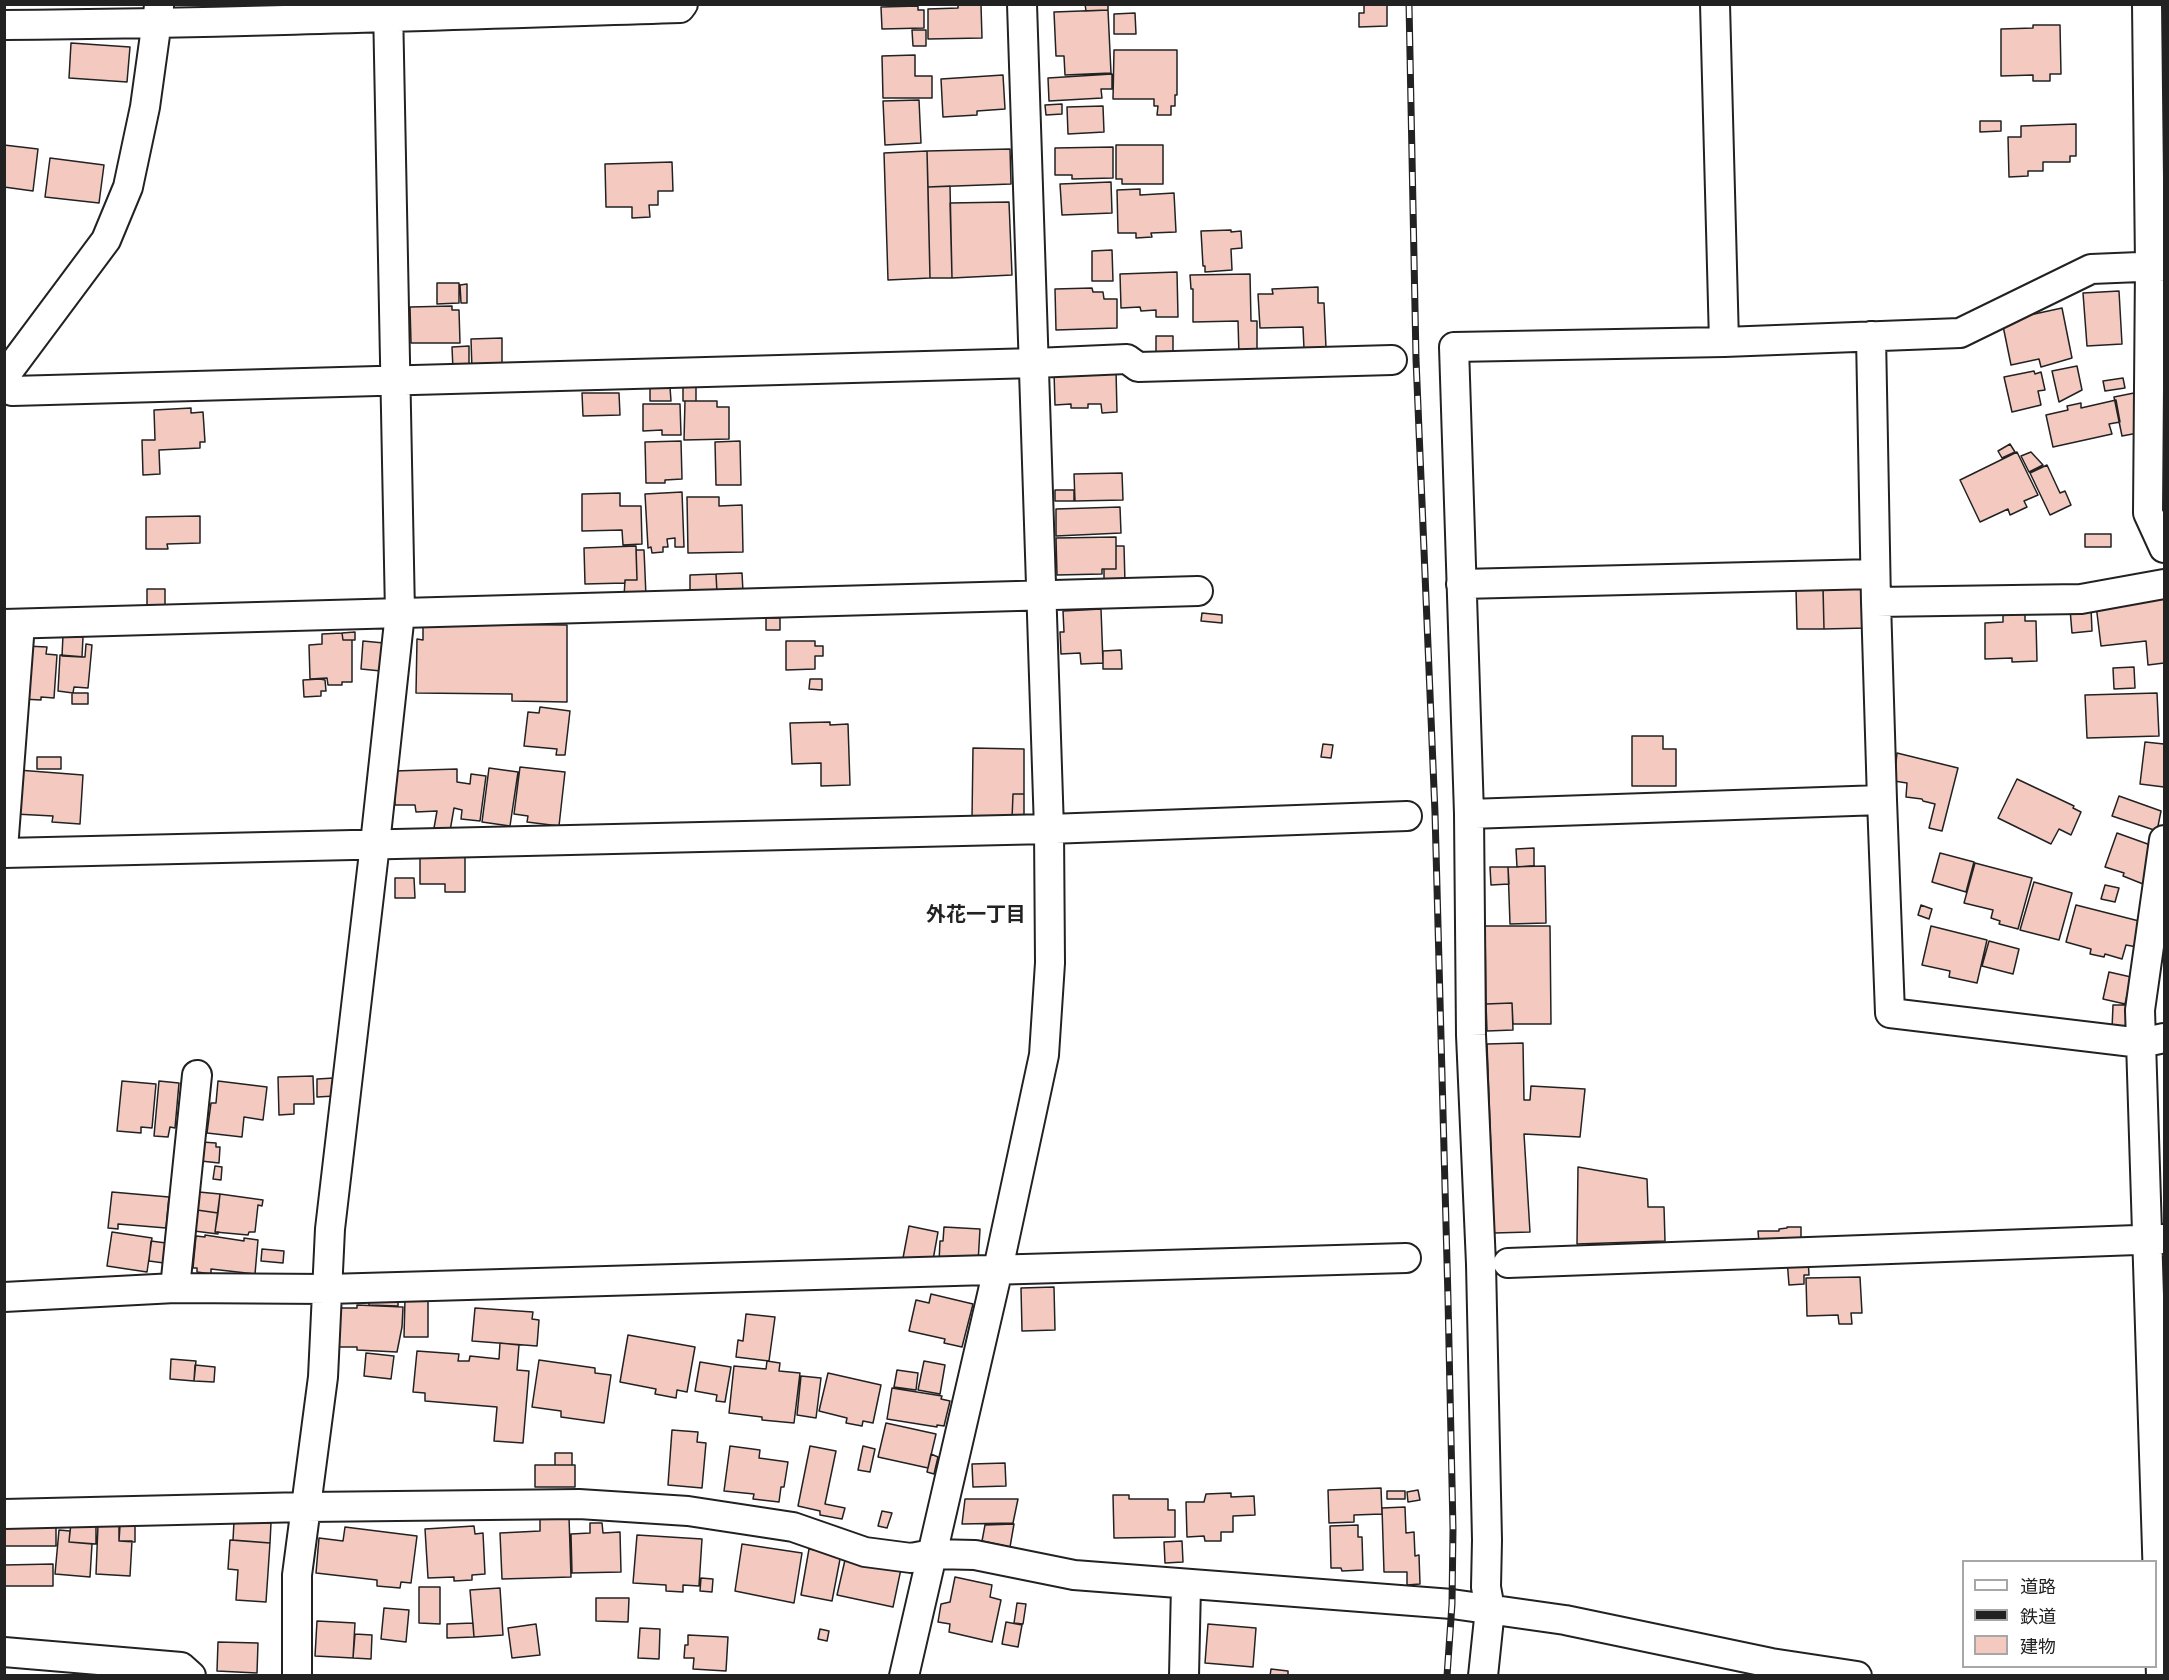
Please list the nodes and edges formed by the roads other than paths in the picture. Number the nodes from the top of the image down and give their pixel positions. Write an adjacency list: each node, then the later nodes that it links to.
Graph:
1 (683, 4): 5 (street)
2 (1022, 4): 12 (street)
3 (1715, 4): 10 (street)
4 (2147, 4): 8 (street)
5 (388, 12): 6 (street); 14 (street)
6 (158, 14): 7 (street); 13 (street)
7 (4, 26)
8 (2157, 265): 9 (street); 16 (street)
9 (1871, 336): 10 (street); 17 (street)
10 (1724, 342): 18 (street)
11 (1392, 360): 12 (street)
12 (1035, 363): 14 (street); 21 (street)
13 (4, 377)
14 (396, 381): 15 (street); 23 (street)
15 (4, 388)
16 (2164, 548)
17 (1875, 574): 18 (street); 22 (street)
18 (1461, 584): 26 (street)
19 (2164, 584): 22 (street)
20 (1198, 591): 21 (street)
21 (1041, 595): 23 (street); 28 (street)
22 (1876, 602): 25 (street)
23 (400, 613): 24 (street); 31 (street)
24 (12, 624): 29 (street)
25 (1882, 800): 26 (street); 33 (street)
26 (1469, 814): 46 (street)
27 (1407, 816): 28 (street)
28 (1049, 829): 31 (street); 38 (street)
29 (4, 836)
30 (2164, 840): 33 (street)
31 (375, 844): 32 (street); 40 (street)
32 (4, 853)
33 (2153, 1041): 35 (street)
34 (197, 1076): 39 (street)
35 (2156, 1239): 37 (street); 55 (street)
36 (1406, 1257): 38 (street)
37 (1508, 1263)
38 (998, 1269): 40 (street); 44 (street)
39 (176, 1288): 40 (street); 41 (street)
40 (328, 1289): 42 (street)
41 (4, 1298)
42 (306, 1507): 43 (street); 44 (street); 50 (street)
43 (4, 1514)
44 (932, 1554): 45 (street); 51 (street)
45 (1186, 1585): 46 (street); 52 (street)
46 (1490, 1609): 48 (street); 53 (street)
47 (4, 1652): 49 (street)
48 (1769, 1669): 54 (street)
49 (191, 1676)
50 (297, 1676)
51 (904, 1676)
52 (1184, 1676)
53 (1483, 1676)
54 (1857, 1676)
55 (2161, 1676)

